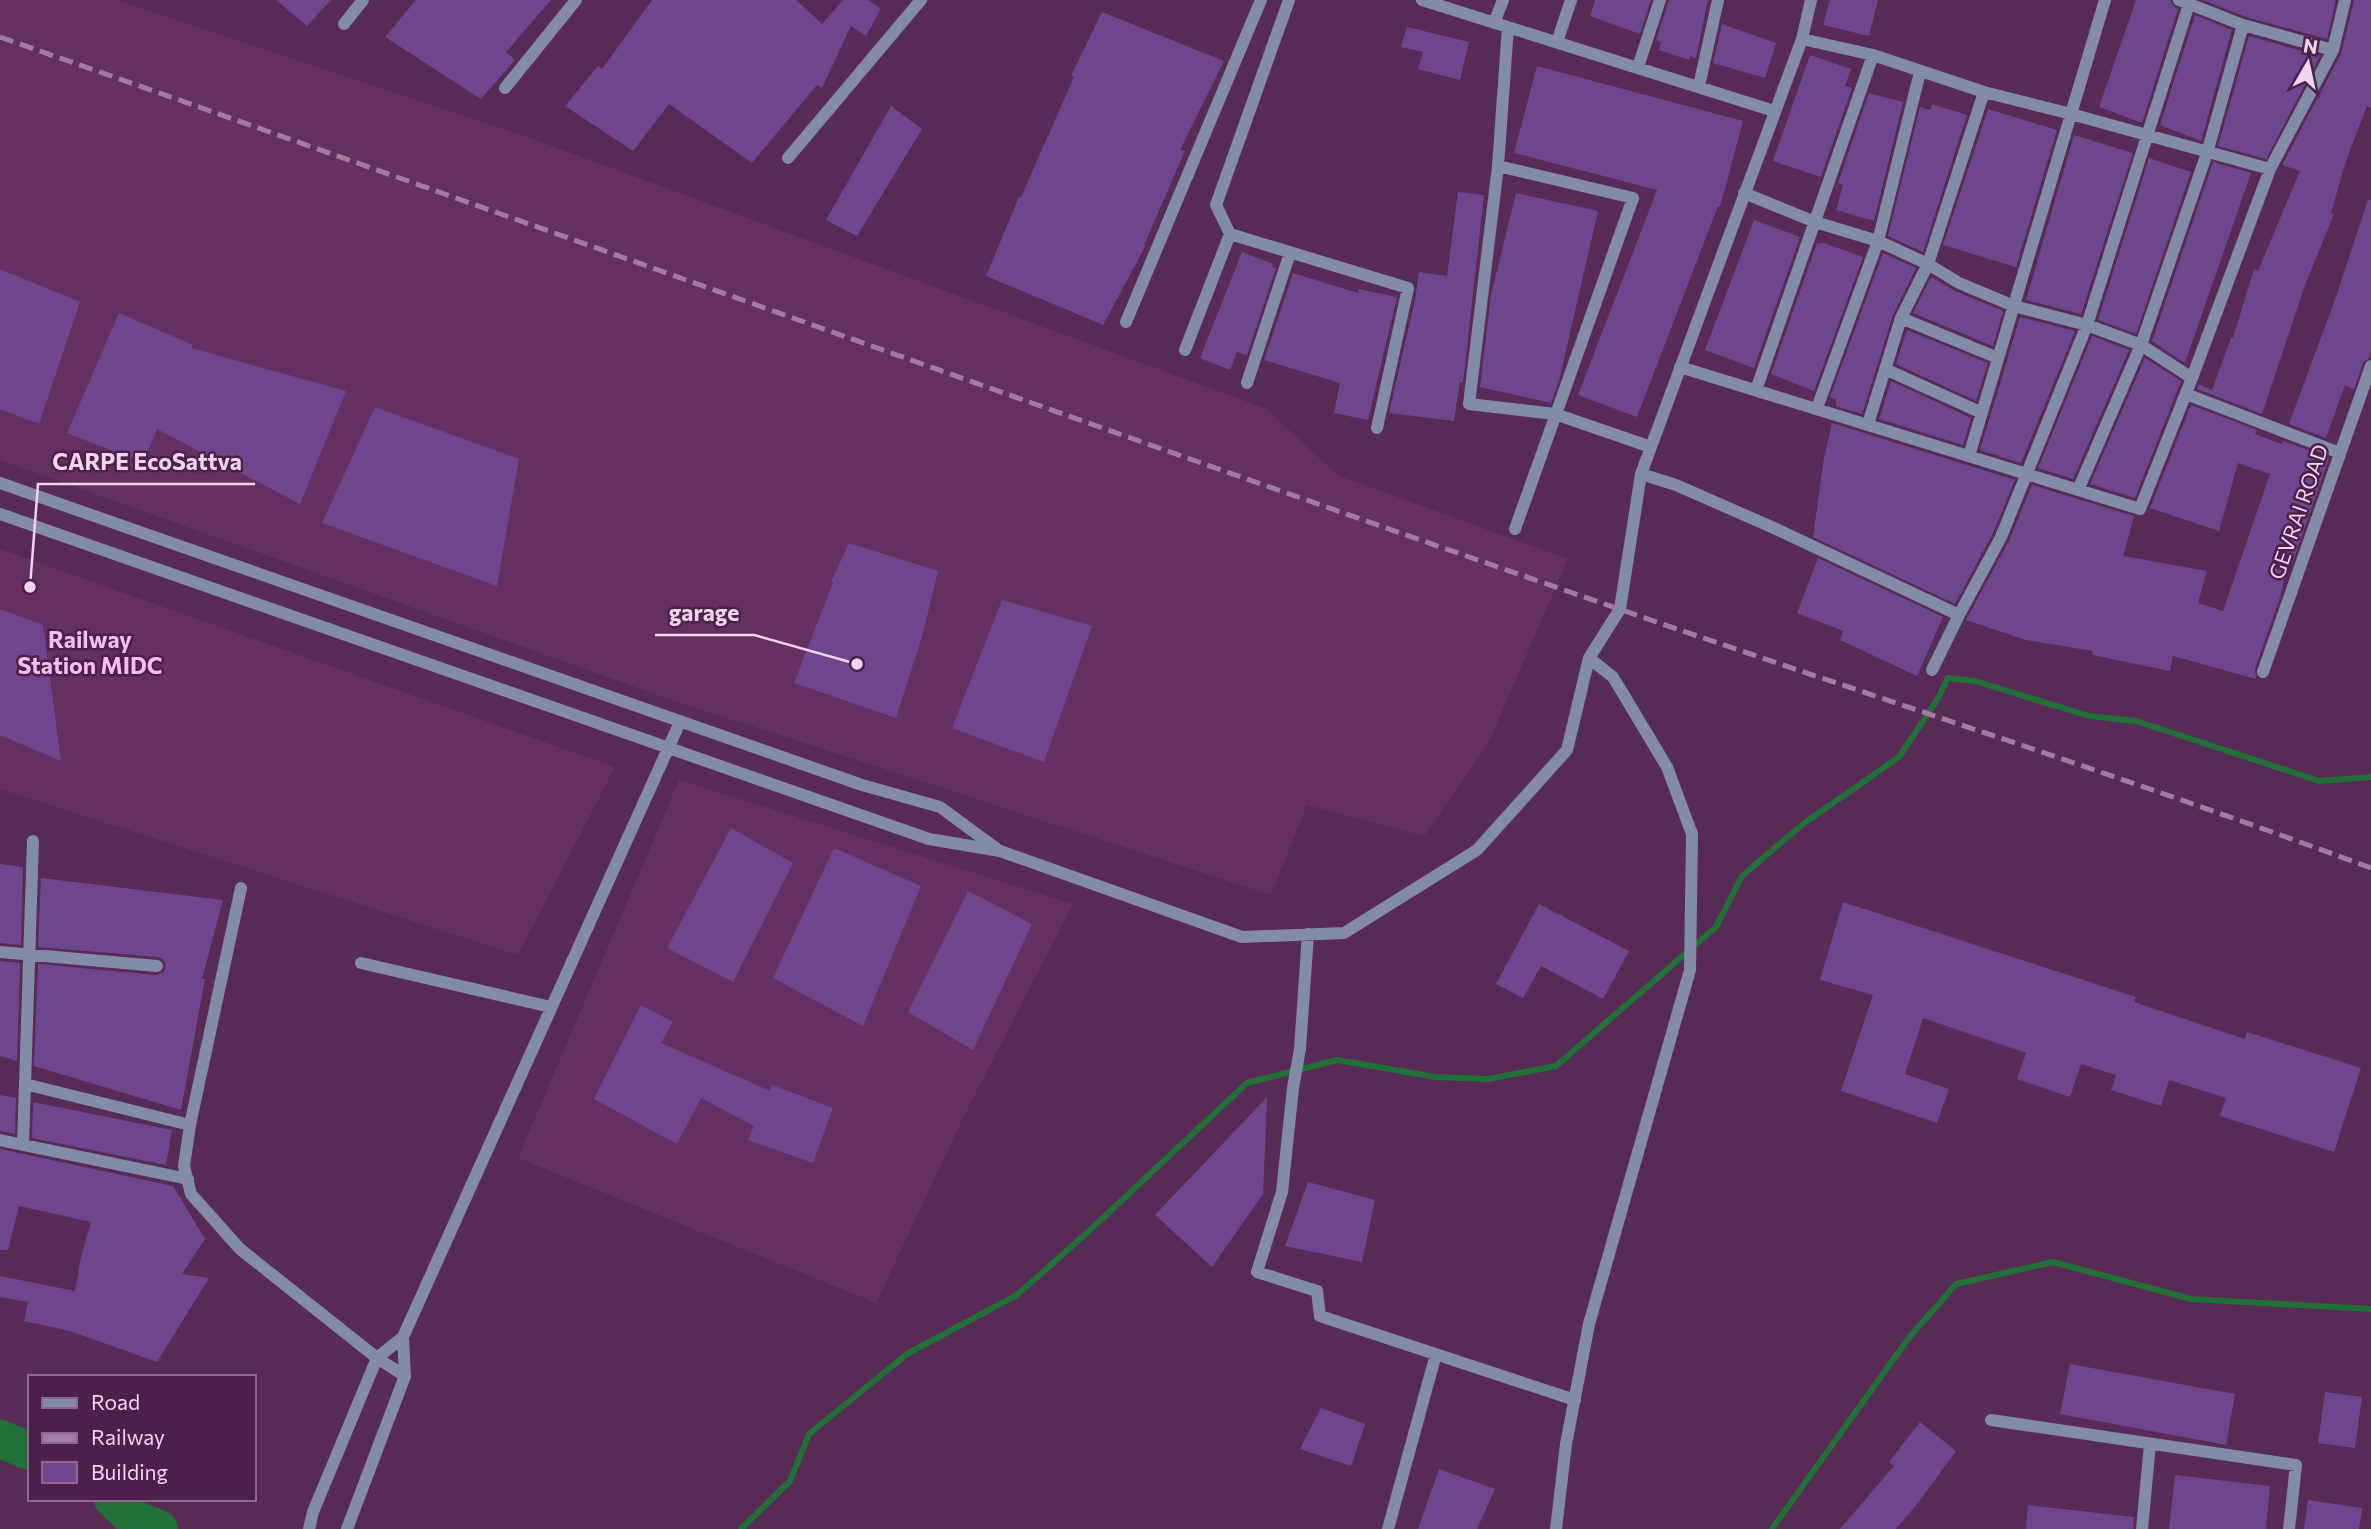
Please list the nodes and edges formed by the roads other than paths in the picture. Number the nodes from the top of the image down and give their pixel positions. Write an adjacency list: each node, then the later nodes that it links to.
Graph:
1 (363, 0): 16 (street)
2 (576, 0): 26 (street)
3 (921, 0): 32 (street)
4 (1261, 0): 43 (street)
5 (1289, 0): 37 (street)
6 (1422, 0): 15 (street)
7 (1503, 0): 15 (street)
8 (1571, 0): 20 (street)
9 (1660, 0): 23 (street)
10 (1718, 0): 25 (street)
11 (1811, 0): 19 (street)
12 (2105, 0): 29 (street)
13 (2345, 0): 21 (street)
14 (2184, 2): 17 (street); 30 (street)
15 (1494, 23): 18 (street)
16 (344, 24)
17 (2243, 25): 21 (street); 31 (street)
18 (1508, 27): 20 (street); 33 (street)
19 (1801, 39): 22 (street); 28 (street)
20 (1557, 42): 23 (street)
21 (2333, 50): 34 (street)
22 (1873, 55): 24 (street); 36 (street)
23 (1638, 67): 25 (street)
24 (1920, 72): 27 (street); 38 (street)
25 (1699, 86): 28 (street)
26 (505, 88)
27 (1984, 92): 29 (street); 40 (street)
28 (1774, 111): 35 (street)
29 (2071, 114): 30 (street); 41 (street)
30 (2147, 135): 31 (street); 44 (street)
31 (2207, 153): 34 (street); 45 (street)
32 (788, 158)
33 (1498, 166): 57 (street); 57 (street)
34 (2270, 169): 51 (street)
35 (1744, 193): 36 (street); 49 (street)
36 (1815, 222): 38 (street); 53 (street)
37 (1230, 234): 39 (street); 46 (street)
38 (1878, 241): 40 (street); 55 (street)
39 (1290, 253): 52 (street); 59 (street)
40 (1928, 264): 41 (street); 42 (street)
41 (2014, 306): 44 (street); 47 (street)
42 (1901, 318): 47 (street); 50 (street)
43 (1126, 322)
44 (2087, 325): 45 (street); 64 (street)
45 (2141, 345): 51 (street); 66 (street)
46 (1185, 350)
47 (1998, 358): 56 (street)
48 (2371, 366): 61 (street, GEVRAI ROAD)
49 (1680, 367): 53 (street); 60 (street)
50 (1885, 369): 56 (street); 58 (street)
51 (2192, 378): 54 (street)
52 (1247, 383)
53 (1756, 390): 55 (street)
54 (2186, 394): 61 (street); 66 (street)
55 (1817, 408): 58 (street)
56 (1982, 412): 62 (street)
57 (1555, 414): 60 (street); 68 (street)
58 (1868, 424): 62 (street)
59 (1377, 428)
60 (1651, 447): 63 (street)
61 (2340, 453): 72 (street, GEVRAI ROAD)
62 (1969, 456): 64 (street)
63 (1641, 474): 69 (street); 70 (street)
64 (2028, 474): 66 (street); 69 (street)
65 (0, 483): 73 (street)
66 (2078, 490)
67 (0, 514): 74 (street)
68 (1515, 529)
69 (1959, 615): 71 (street)
70 (1589, 658): 78 (street); 93 (street)
71 (1932, 670)
72 (2263, 672)
73 (680, 722): 74 (street); 76 (street)
74 (669, 748): 76 (street); 83 (street)
75 (33, 841): 80 (street)
76 (1000, 851): 78 (street)
77 (241, 888): 85 (street)
78 (1308, 934): 90 (street)
79 (0, 952): 80 (street)
80 (29, 956): 82 (street); 84 (street)
81 (361, 963): 83 (street)
82 (157, 966)
83 (551, 1007): 89 (street)
84 (25, 1084): 85 (street); 87 (street)
85 (190, 1125): 88 (street)
86 (0, 1140): 87 (street)
87 (23, 1144): 88 (street)
88 (188, 1179): 91 (street)
89 (403, 1337): 91 (street); 92 (street)
90 (1436, 1354): 93 (street); 98 (street)
91 (377, 1358): 92 (street); 96 (street)
92 (405, 1376): 97 (street)
93 (1574, 1400): 99 (street)
94 (1991, 1420): 95 (street)
95 (2150, 1444): 100 (street); 101 (street)
96 (309, 1529)
97 (347, 1529)
98 (1388, 1529)
99 (1556, 1529)
100 (2142, 1529)
101 (2289, 1529)

